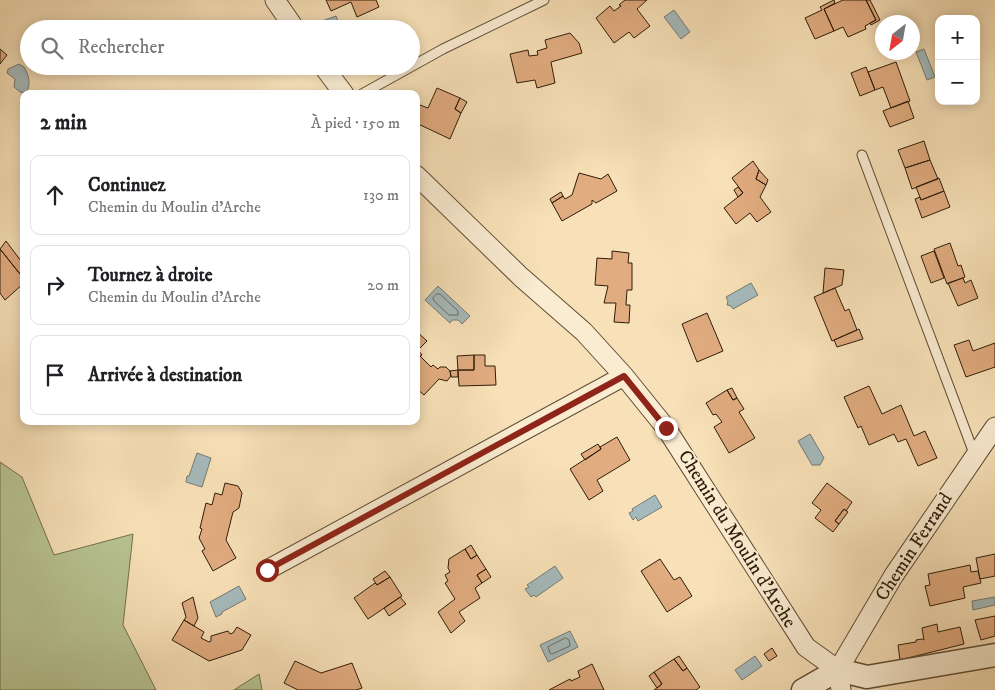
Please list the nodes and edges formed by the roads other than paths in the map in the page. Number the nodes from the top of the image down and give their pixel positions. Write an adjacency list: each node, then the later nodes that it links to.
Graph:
1 (274, 0): 3 (street)
2 (544, 0): 4 (lane)
3 (289, 20)
4 (420, 62)
5 (330, 75): 7 (street)
6 (396, 75): 8 (lane)
7 (341, 90)
8 (369, 90)
9 (862, 155): 13 (lane)
10 (420, 179): 11 (street, Chemin du Moulin d'Arche)
11 (624, 376): 14 (street); 16 (street, Chemin du Moulin d'Arche)
12 (995, 427): 13 (street, Chemin Ferrand)
13 (976, 456): 16 (street, Chemin Ferrand)
14 (267, 570)
15 (995, 655): 16 (street)
16 (839, 680): 17 (street)
17 (803, 690)

